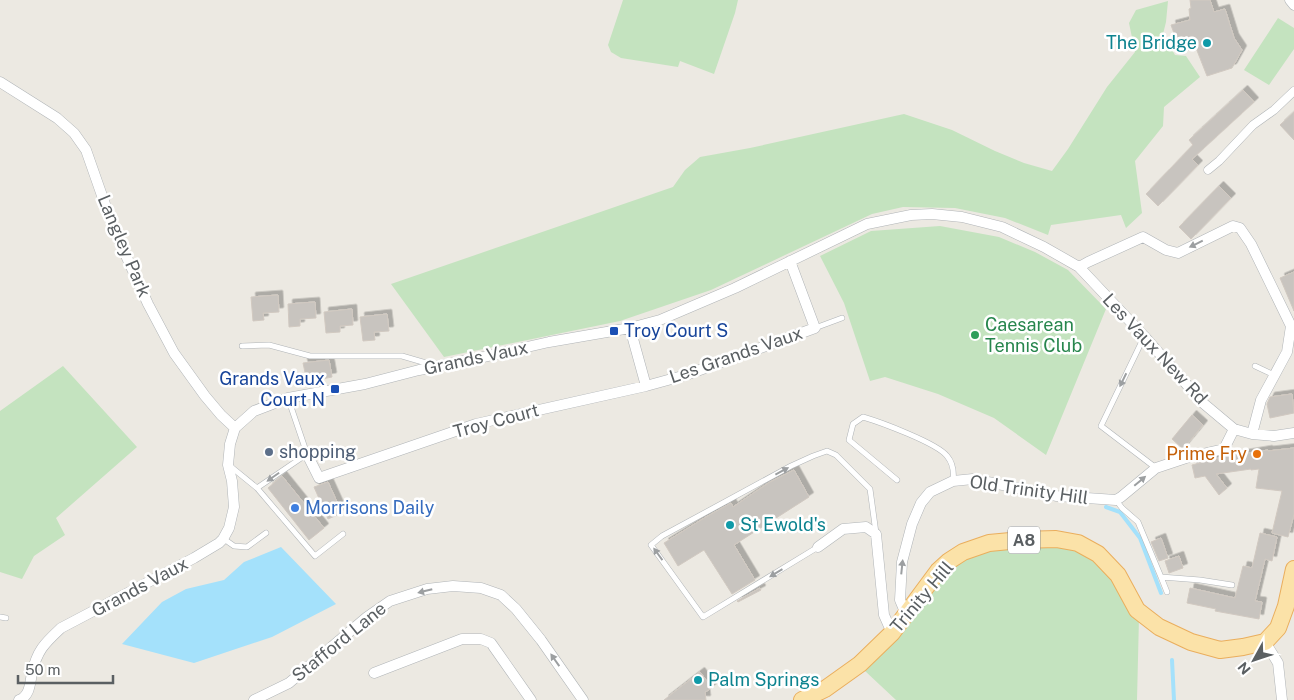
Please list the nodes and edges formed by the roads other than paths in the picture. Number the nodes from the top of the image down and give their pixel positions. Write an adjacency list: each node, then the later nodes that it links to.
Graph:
1 (1290, 0): 2 (street)
2 (1294, 5)
3 (0, 82): 19 (street, Langley Park)
4 (1294, 90): 5 (street)
5 (1208, 170)
6 (790, 261): 7 (street, Grands Vaux); 9 (street, Grands Vaux); 10 (street, Les Grands Vaux)
7 (1079, 267): 11 (street, Les Vaux New Rd); 13 (street, one-way to 7)
8 (842, 318): 10 (lane)
9 (630, 328): 14 (street, Grands Vaux); 17 (street)
10 (816, 328): 17 (street, Les Grands Vaux)
11 (1144, 336): 20 (street, Les Vaux New Rd); 25 (lane, one-way to 25)
12 (242, 346): 14 (lane)
13 (1291, 354): 16 (street)
14 (438, 366): 18 (street, Grands Vaux)
15 (1255, 366): 16 (lane)
16 (1274, 375): 21 (street)
17 (646, 386): 23 (street, Troy Court)
18 (288, 398): 19 (street, Grands Vaux); 23 (lane)
19 (235, 428): 24 (street)
20 (1234, 429): 21 (street); 25 (street)
21 (1252, 434): 22 (street)
22 (1294, 434)
23 (307, 454): 28 (lane, one-way to 28)
24 (228, 465): 28 (lane); 33 (street)
25 (1156, 468): 29 (street, one-way to 25)
26 (897, 480): 27 (lane)
27 (953, 481): 29 (street, Old Trinity Hill); 39 (street, Old Trinity Hill, one-way to 27)
28 (257, 488): 31 (lane)
29 (1116, 500): 36 (lane)
30 (266, 533): 33 (lane)
31 (343, 534)
32 (876, 534): 34 (street); 34 (lane, one-way to 32); 40 (street)
33 (223, 539): 43 (street, Grands Vaux)
34 (818, 547)
35 (1294, 569): 41 (main road)
36 (1160, 577): 37 (lane); 38 (lane)
37 (1232, 585)
38 (1167, 592)
39 (906, 614): 40 (main road, Trinity Hill / A8); 41 (main road, Trinity Hill / A8)
40 (892, 633): 47 (main road, Trinity Hill / A8)
41 (1265, 642): 48 (street)
42 (374, 673): 45 (street)
43 (23, 699)
44 (254, 700): 46 (street, Stafford Lane, one-way to 44)
45 (532, 700)
46 (583, 700)
47 (802, 700)
48 (1282, 700)

